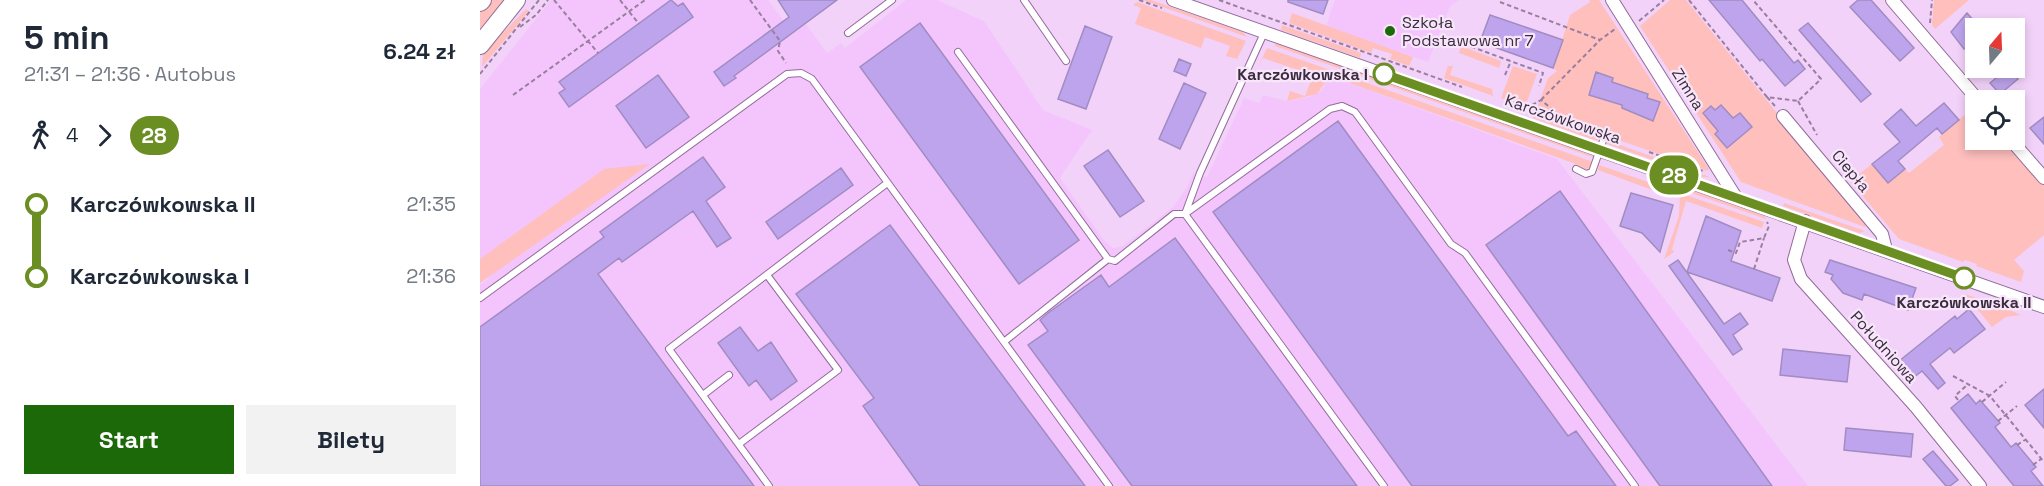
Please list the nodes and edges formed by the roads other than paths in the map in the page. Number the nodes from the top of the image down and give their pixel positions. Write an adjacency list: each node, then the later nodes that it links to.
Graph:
1 (516, 0): 9 (street)
2 (892, 0): 7 (lane)
3 (1024, 0): 11 (lane)
4 (1173, 0): 8 (street, Karczówkowska)
5 (1612, 0): 20 (street, Zimna)
6 (1892, 0): 12 (street)
7 (848, 33)
8 (1264, 33): 15 (street, Karczówkowska); 21 (lane)
9 (480, 45)
10 (958, 52): 24 (lane)
11 (1066, 62)
12 (1969, 90)
13 (1783, 116): 23 (street, Ciepła)
14 (1605, 135): 15 (lane)
15 (1600, 150): 17 (lane); 20 (street, Karczówkowska)
16 (2020, 150): 18 (street)
17 (1576, 169)
18 (2044, 178)
19 (886, 184): 25 (lane); 26 (lane); 28 (lane)
20 (1735, 196): 22 (street, Karczówkowska)
21 (1185, 214): 24 (lane); 34 (lane); 35 (lane)
22 (1805, 221): 23 (street, Karczówkowska); 36 (street, Południowa)
23 (1886, 250): 27 (street, Karczówkowska)
24 (1108, 260): 28 (lane)
25 (767, 275): 30 (lane); 31 (lane)
26 (480, 298)
27 (2044, 307)
28 (1005, 341): 33 (lane)
29 (729, 375): 30 (lane)
30 (703, 395): 31 (lane)
31 (739, 444): 32 (lane)
32 (769, 486)
33 (1109, 486)
34 (1384, 486)
35 (1635, 486)
36 (1980, 486)

